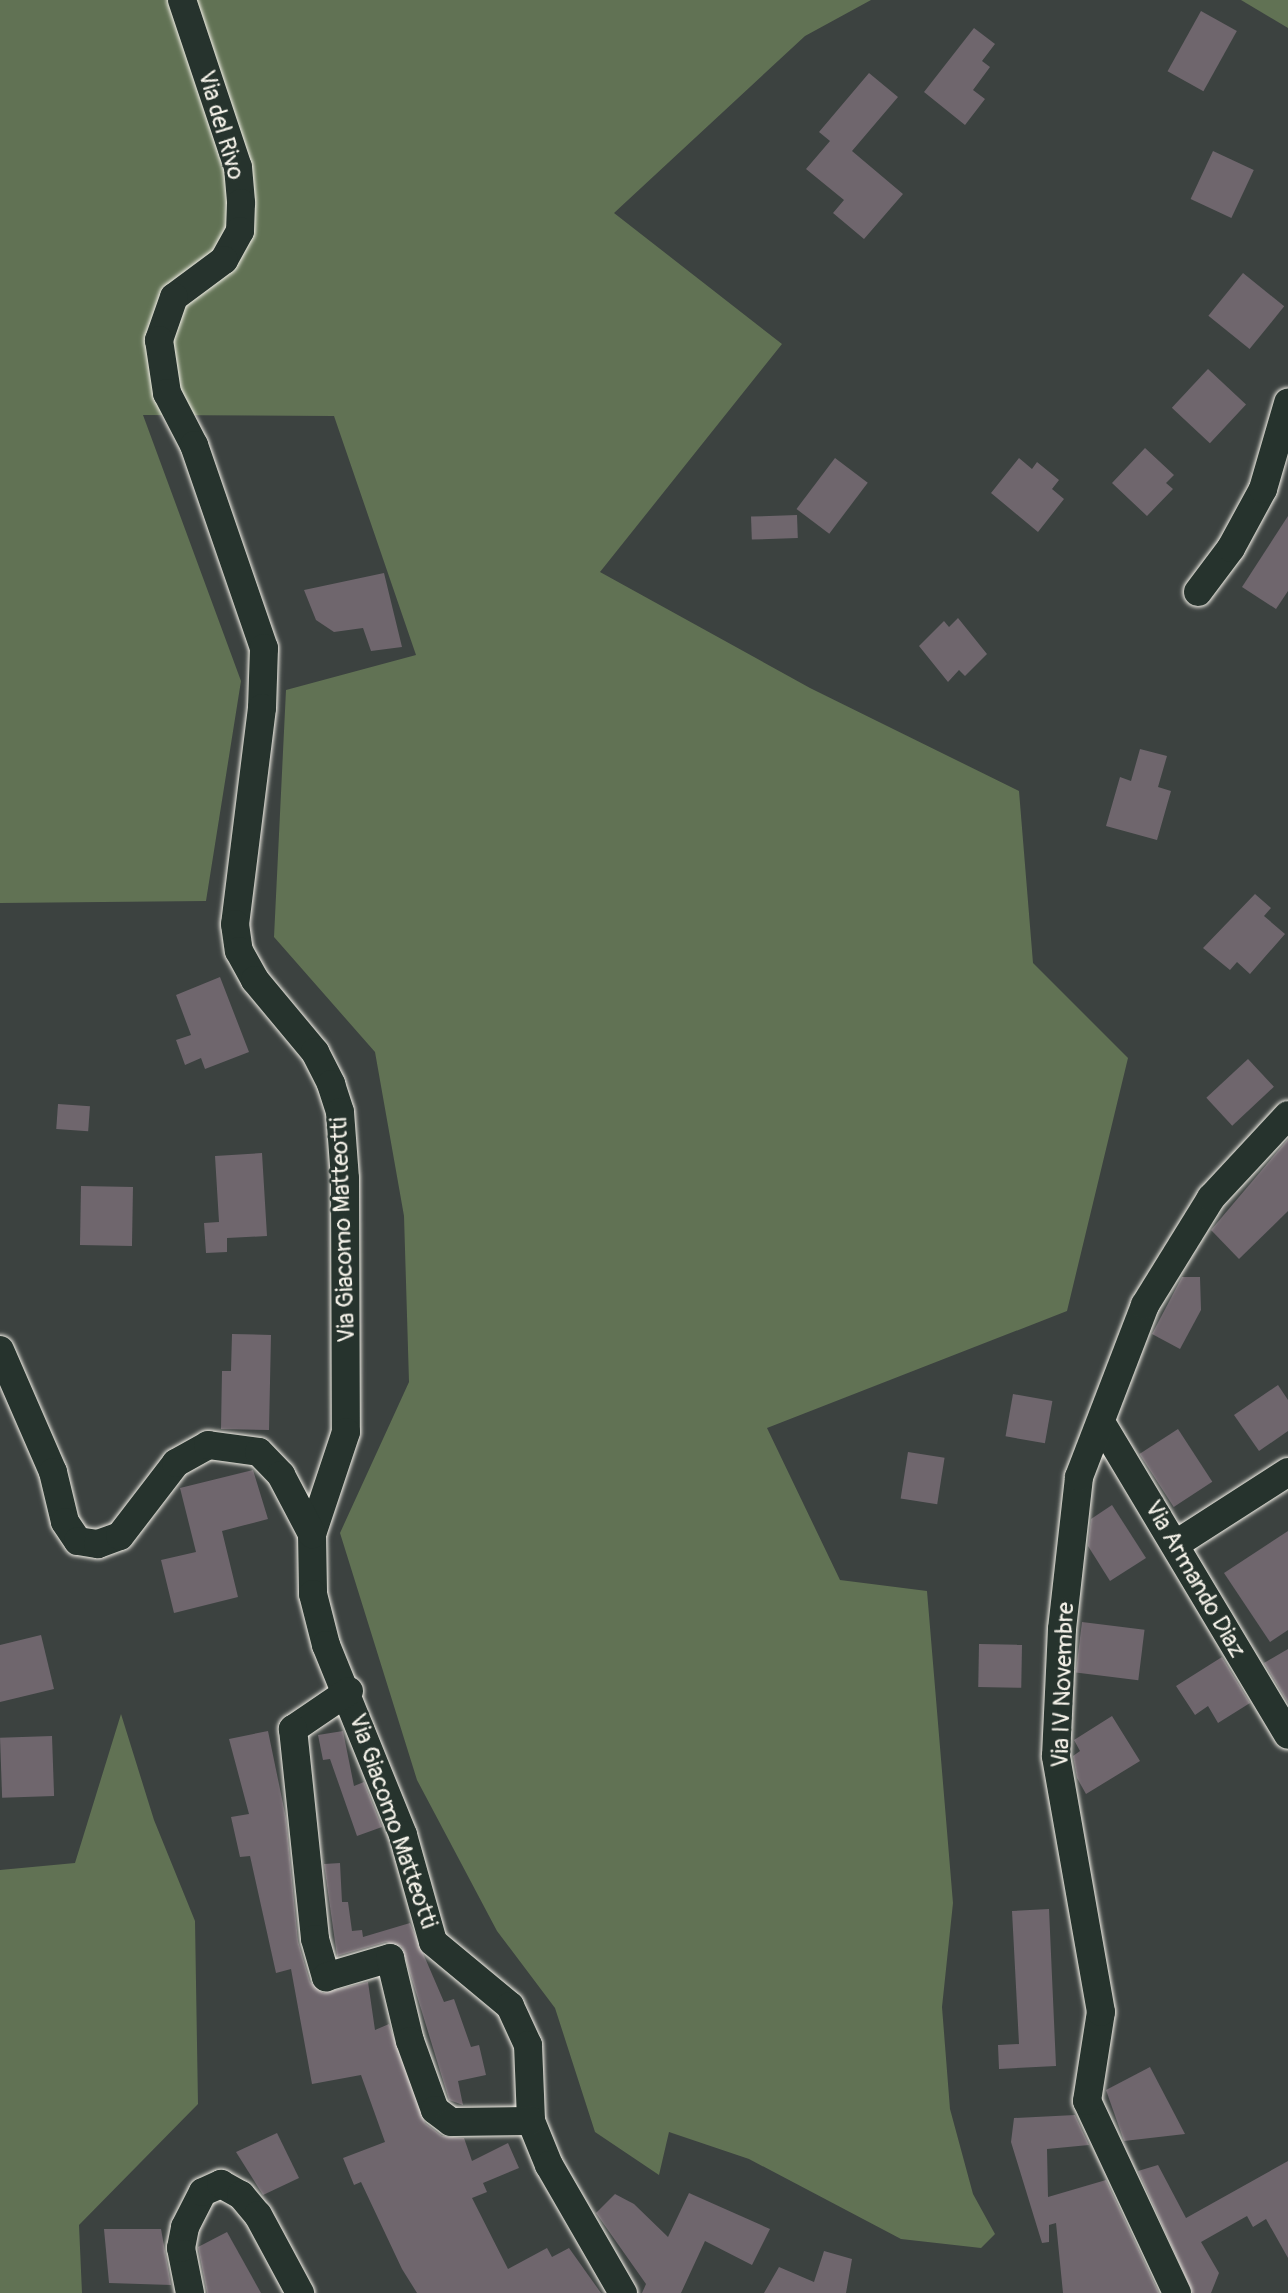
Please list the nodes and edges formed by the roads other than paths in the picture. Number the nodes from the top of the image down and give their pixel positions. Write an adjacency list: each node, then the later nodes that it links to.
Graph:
1 (182, 0): 3 (street, Via del Rivo)
2 (1288, 403): 4 (street)
3 (227, 543): 9 (street, Via Giacomo Matteotti)
4 (1198, 592)
5 (1288, 1115): 7 (street, Via IV Novembre)
6 (0, 1350): 9 (street)
7 (1102, 1424): 10 (street, Via Armando Diaz); 17 (street, Via IV Novembre)
8 (1288, 1472): 10 (street)
9 (312, 1534): 11 (street, Via Giacomo Matteotti)
10 (1176, 1544): 12 (street, Via Armando Diaz)
11 (348, 1691): 13 (street, Via Giacomo Matteotti); 13 (street, Via Giacomo Matteotti)
12 (1288, 1735)
13 (531, 2121): 16 (street, Via Giacomo Matteotti)
14 (190, 2293): 15 (street)
15 (300, 2293)
16 (623, 2293)
17 (1177, 2293)

